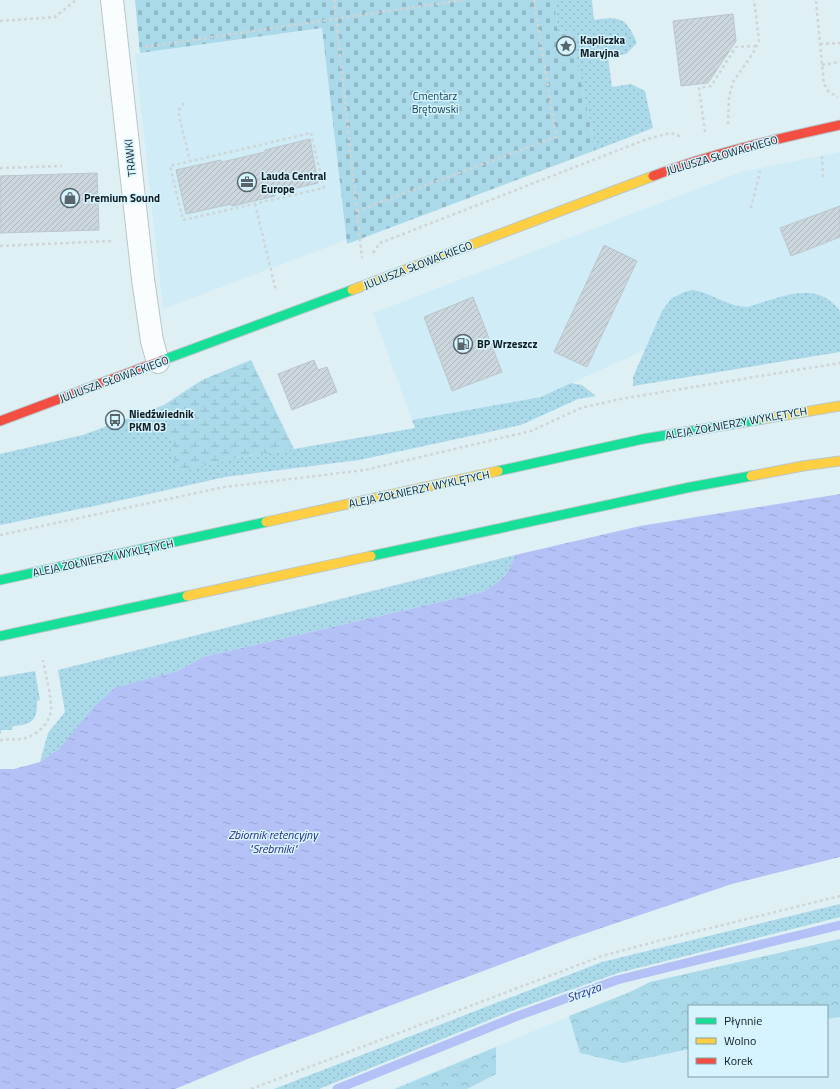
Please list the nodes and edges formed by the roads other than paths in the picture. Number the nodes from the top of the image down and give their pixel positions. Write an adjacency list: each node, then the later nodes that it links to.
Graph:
1 (112, 0): 3 (street, TRAWKI)
2 (840, 125): 3 (main road, JULIUSZA SŁOWACKIEGO)
3 (158, 362): 5 (main road, JULIUSZA SŁOWACKIEGO)
4 (840, 406): 7 (main road, ALEJA ŻOŁNIERZY WYKLĘTYCH)
5 (0, 421)
6 (840, 461): 8 (main road)
7 (0, 580)
8 (0, 636)

